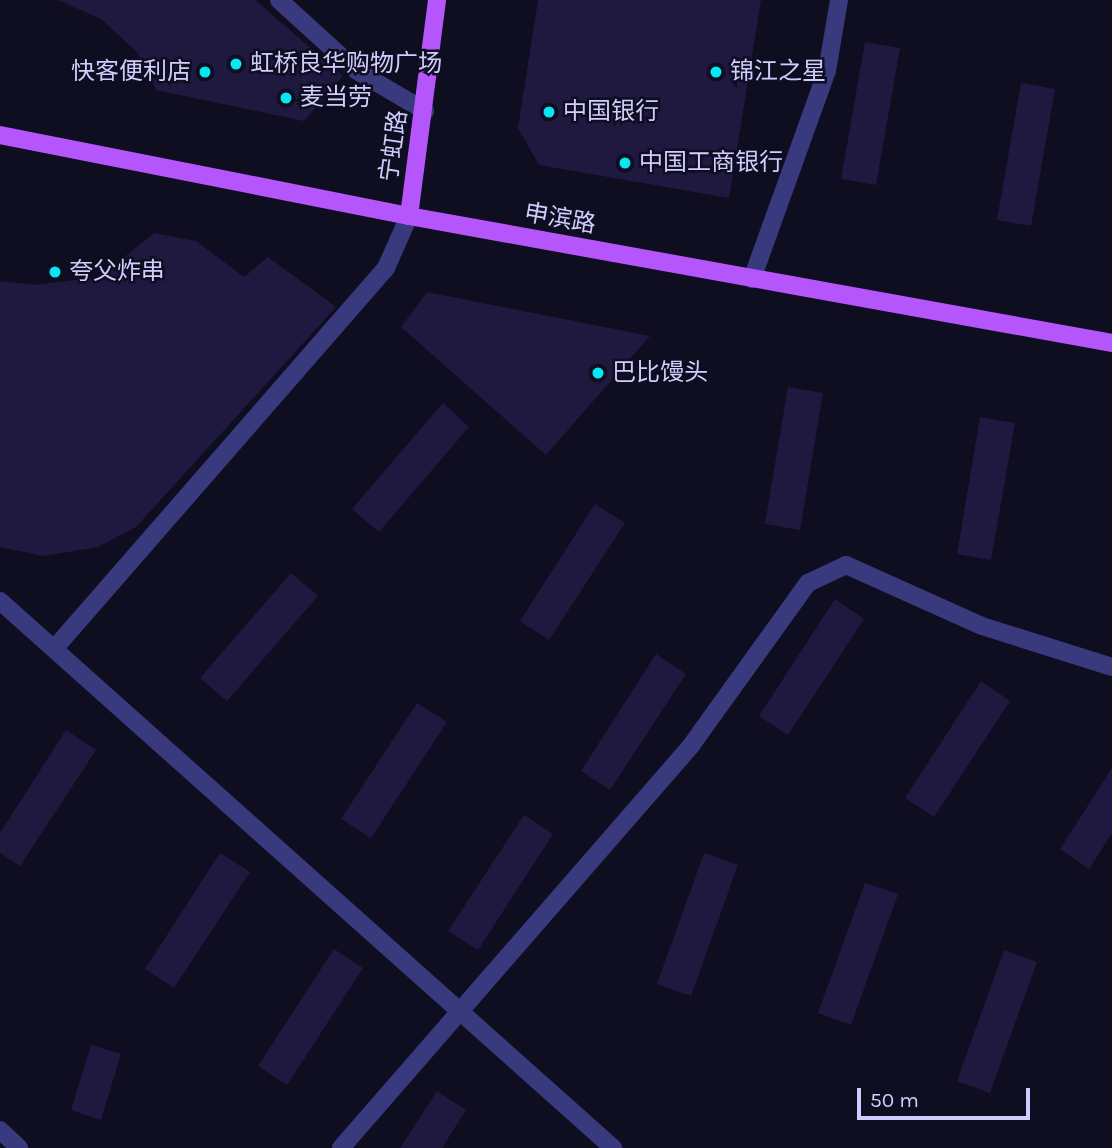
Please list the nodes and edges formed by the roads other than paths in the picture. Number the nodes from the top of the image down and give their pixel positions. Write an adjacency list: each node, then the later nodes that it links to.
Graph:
1 (279, 0): 4 (street)
2 (438, 0): 4 (main road, 宁虹路)
3 (839, 0): 7 (street)
4 (425, 111): 6 (main road, 宁虹路)
5 (0, 135): 6 (main road, 申滨路)
6 (409, 216): 7 (main road, 申滨路); 10 (street)
7 (752, 279): 8 (main road, 申滨路)
8 (1112, 343)
9 (0, 601): 10 (street)
10 (54, 649): 12 (street)
11 (1112, 667): 12 (street)
12 (462, 1012): 15 (street); 16 (street)
13 (0, 1130): 14 (street)
14 (19, 1148)
15 (341, 1148)
16 (613, 1148)

